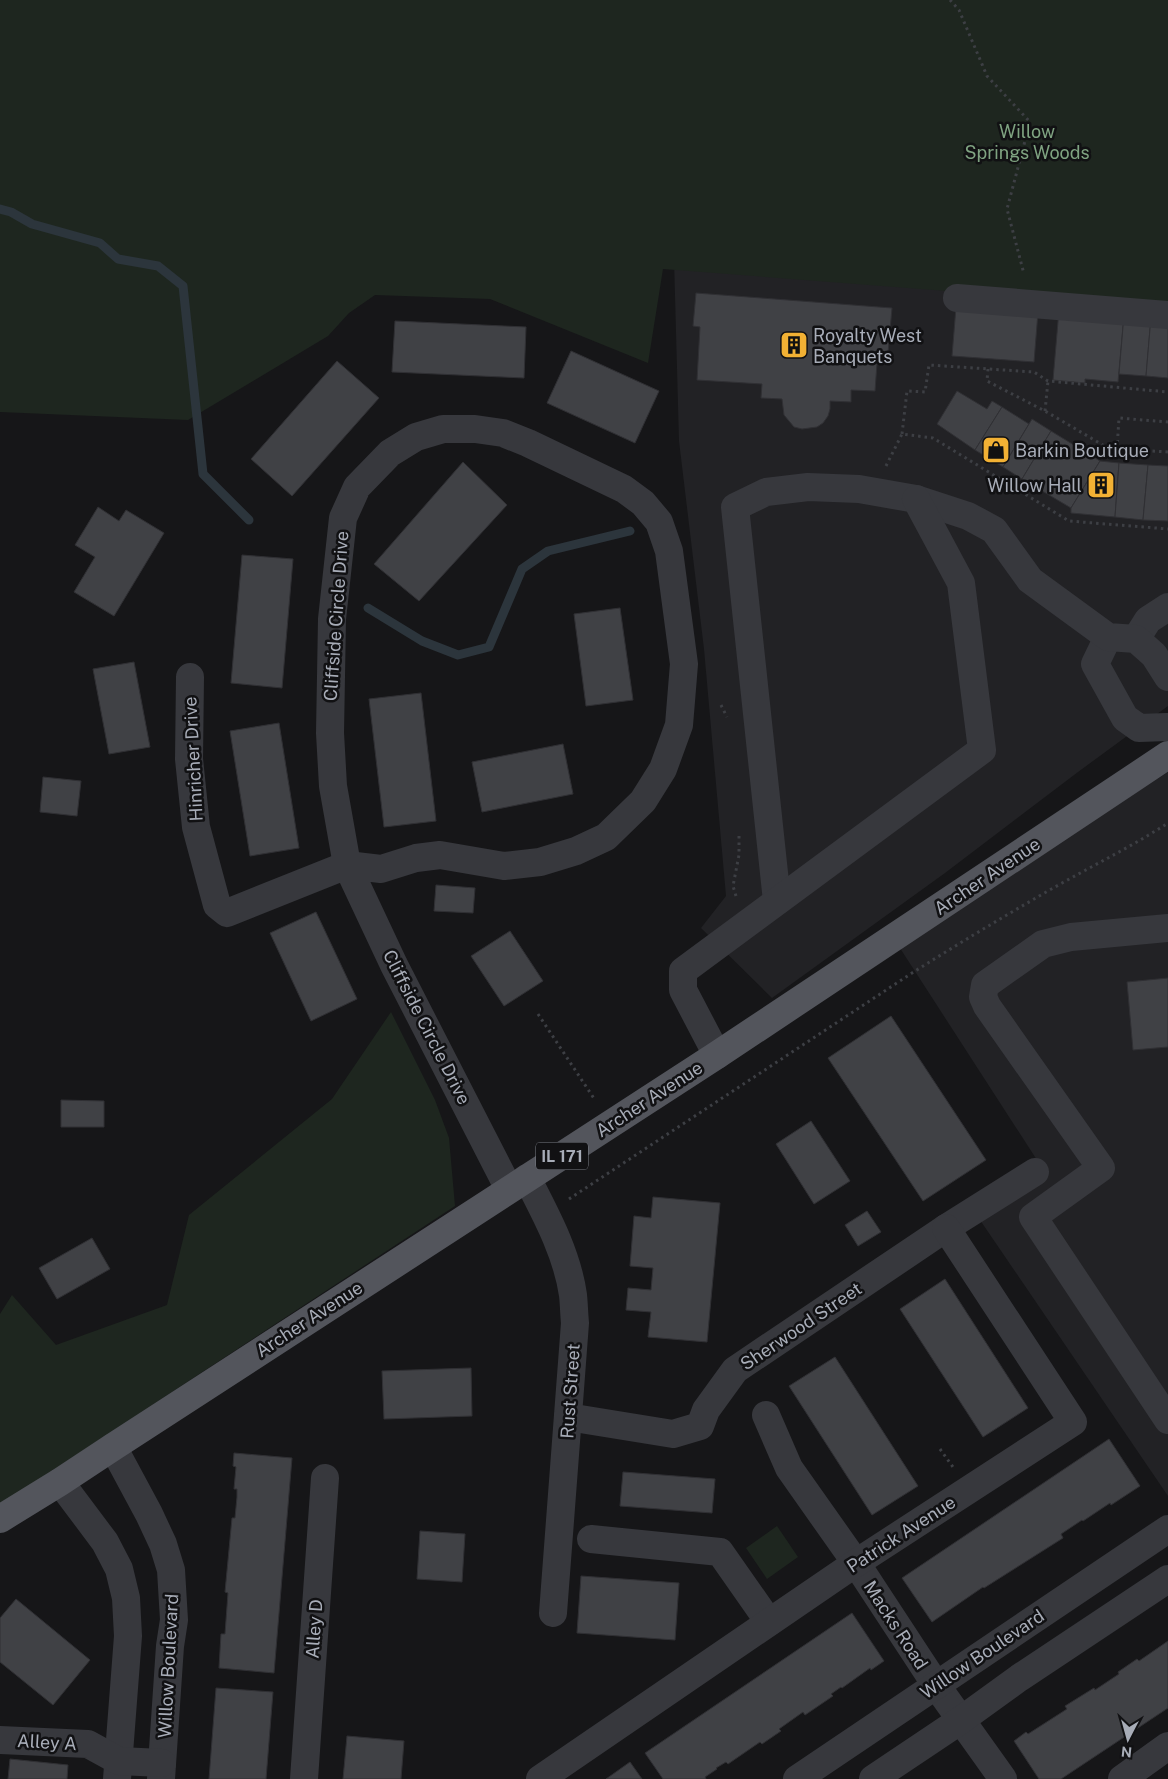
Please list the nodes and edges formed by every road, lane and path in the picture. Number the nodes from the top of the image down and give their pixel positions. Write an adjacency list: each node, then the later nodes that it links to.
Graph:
1 (950, 0): 3 (path)
2 (957, 298): 3 (street)
3 (1032, 304): 4 (street)
4 (1168, 315)
5 (988, 369): 6 (path); 8 (path); 10 (path)
6 (1048, 381): 7 (path); 8 (path)
7 (1168, 392)
8 (1045, 411): 11 (path)
9 (1168, 422): 11 (path)
10 (902, 434): 13 (path); 15 (path)
11 (1116, 448): 12 (path)
12 (1168, 452)
13 (874, 491): 14 (street); 25 (street)
14 (916, 499): 17 (street); 25 (street)
15 (1168, 529)
16 (1168, 607): 18 (street)
17 (1108, 637): 18 (street); 21 (street)
18 (1136, 639): 20 (street)
19 (190, 677): 24 (street, Hinricher Drive)
20 (1168, 677)
21 (1168, 727)
22 (1165, 763): 28 (main road, Archer Avenue / IL 171)
23 (1168, 823): 32 (path)
24 (347, 864): 24 (street, Cliffside Circle Drive); 31 (street, Cliffside Circle Drive)
25 (777, 901): 28 (street)
26 (1168, 928): 36 (street)
27 (538, 1014): 29 (path)
28 (716, 1055): 31 (main road, Archer Avenue / IL 171)
29 (598, 1105)
30 (1035, 1172): 33 (street, Sherwood Street)
31 (518, 1183): 35 (street, Rust Street); 37 (main road, Archer Avenue / IL 171)
32 (567, 1201)
33 (946, 1228): 35 (street, Sherwood Street); 43 (street, Patrick Avenue)
34 (766, 1415): 43 (street, Macks Road)
35 (568, 1417): 45 (street, Rust Street)
36 (1168, 1420)
37 (113, 1447): 39 (main road, Archer Avenue / IL 171); 52 (street, Willow Boulevard)
38 (325, 1478): 53 (street, Alley D)
39 (60, 1482): 40 (main road, Archer Avenue / IL 171); 51 (street)
40 (0, 1519)
41 (1168, 1529): 47 (street, Willow Boulevard)
42 (590, 1539): 46 (street)
43 (856, 1563): 46 (street, Patrick Avenue); 47 (street, Macks Road)
44 (1168, 1579): 48 (street)
45 (553, 1613)
46 (769, 1622): 54 (street, Patrick Avenue)
47 (936, 1685): 48 (street, Macks Road); 55 (street, Willow Boulevard)
48 (961, 1720): 56 (street); 57 (street, Macks Road)
49 (0, 1740): 51 (street, Alley A)
50 (1168, 1746): 58 (street)
51 (118, 1770): 52 (street)
52 (162, 1771)
53 (304, 1779)
54 (540, 1779)
55 (797, 1779)
56 (874, 1779)
57 (1003, 1779)
58 (1122, 1779)

